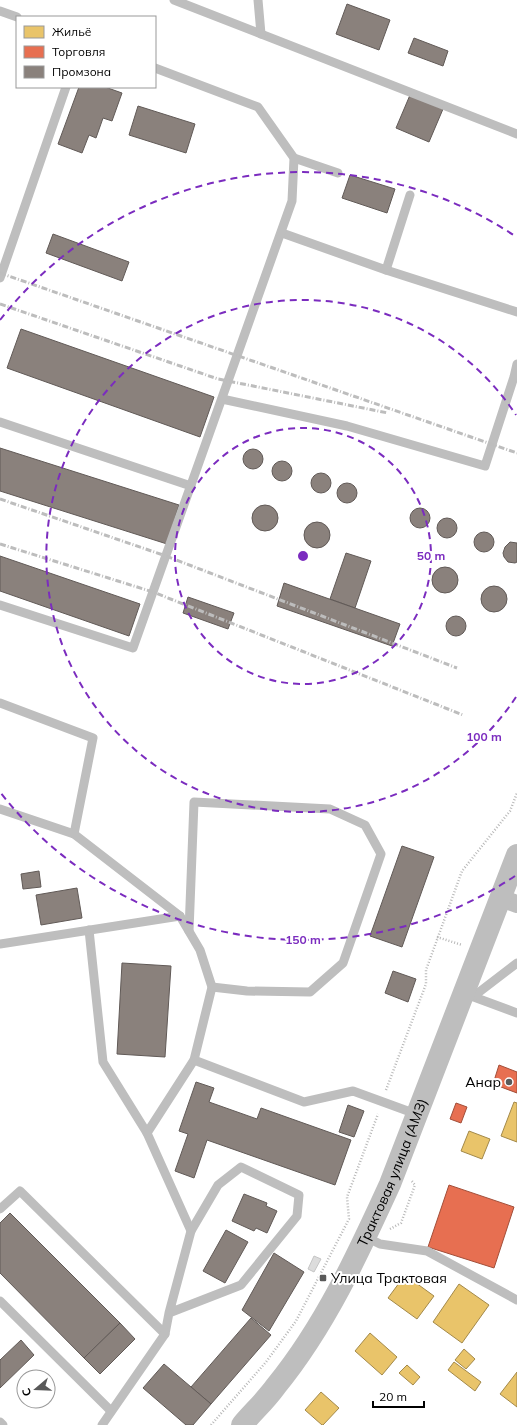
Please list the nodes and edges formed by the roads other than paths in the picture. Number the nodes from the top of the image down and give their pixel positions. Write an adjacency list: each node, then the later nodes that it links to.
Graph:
1 (174, 0): 5 (lane)
2 (258, 0): 5 (lane)
3 (0, 11): 4 (lane)
4 (16, 17)
5 (261, 34): 8 (lane)
6 (156, 68): 9 (lane)
7 (66, 88): 14 (lane)
8 (517, 134)
9 (294, 158): 10 (lane); 12 (lane)
10 (338, 173)
11 (410, 195): 13 (lane)
12 (282, 233): 13 (lane); 17 (lane)
13 (386, 270): 15 (lane)
14 (0, 278)
15 (517, 312)
16 (517, 364): 17 (lane)
17 (222, 399): 19 (lane)
18 (0, 422): 19 (lane)
19 (191, 486): 20 (lane)
20 (0, 605)
21 (0, 703): 23 (lane)
22 (0, 809): 23 (lane)
23 (74, 834): 26 (lane)
24 (517, 855): 25 (street, Трактовая улица (АМЗ))
25 (509, 901): 32 (street, Трактовая улица (АМЗ))
26 (180, 916): 27 (lane); 28 (lane)
27 (89, 930): 29 (lane); 36 (lane)
28 (189, 931): 31 (lane); 31 (lane)
29 (0, 945)
30 (517, 963): 32 (lane)
31 (212, 987): 34 (lane)
32 (469, 994): 33 (lane); 35 (street, Трактовая улица (АМЗ))
33 (517, 1013)
34 (194, 1060): 35 (lane); 36 (lane)
35 (416, 1114): 39 (street, Трактовая улица (АМЗ))
36 (147, 1133): 38 (lane)
37 (0, 1209): 43 (lane)
38 (192, 1231): 42 (lane); 42 (lane)
39 (366, 1236): 40 (lane); 48 (street, Трактовая улица (АМЗ))
40 (517, 1300)
41 (0, 1301): 44 (lane)
42 (169, 1313): 43 (lane)
43 (165, 1334): 44 (lane)
44 (111, 1411): 47 (lane)
45 (0, 1422): 46 (lane)
46 (3, 1425)
47 (102, 1425)
48 (242, 1425)

